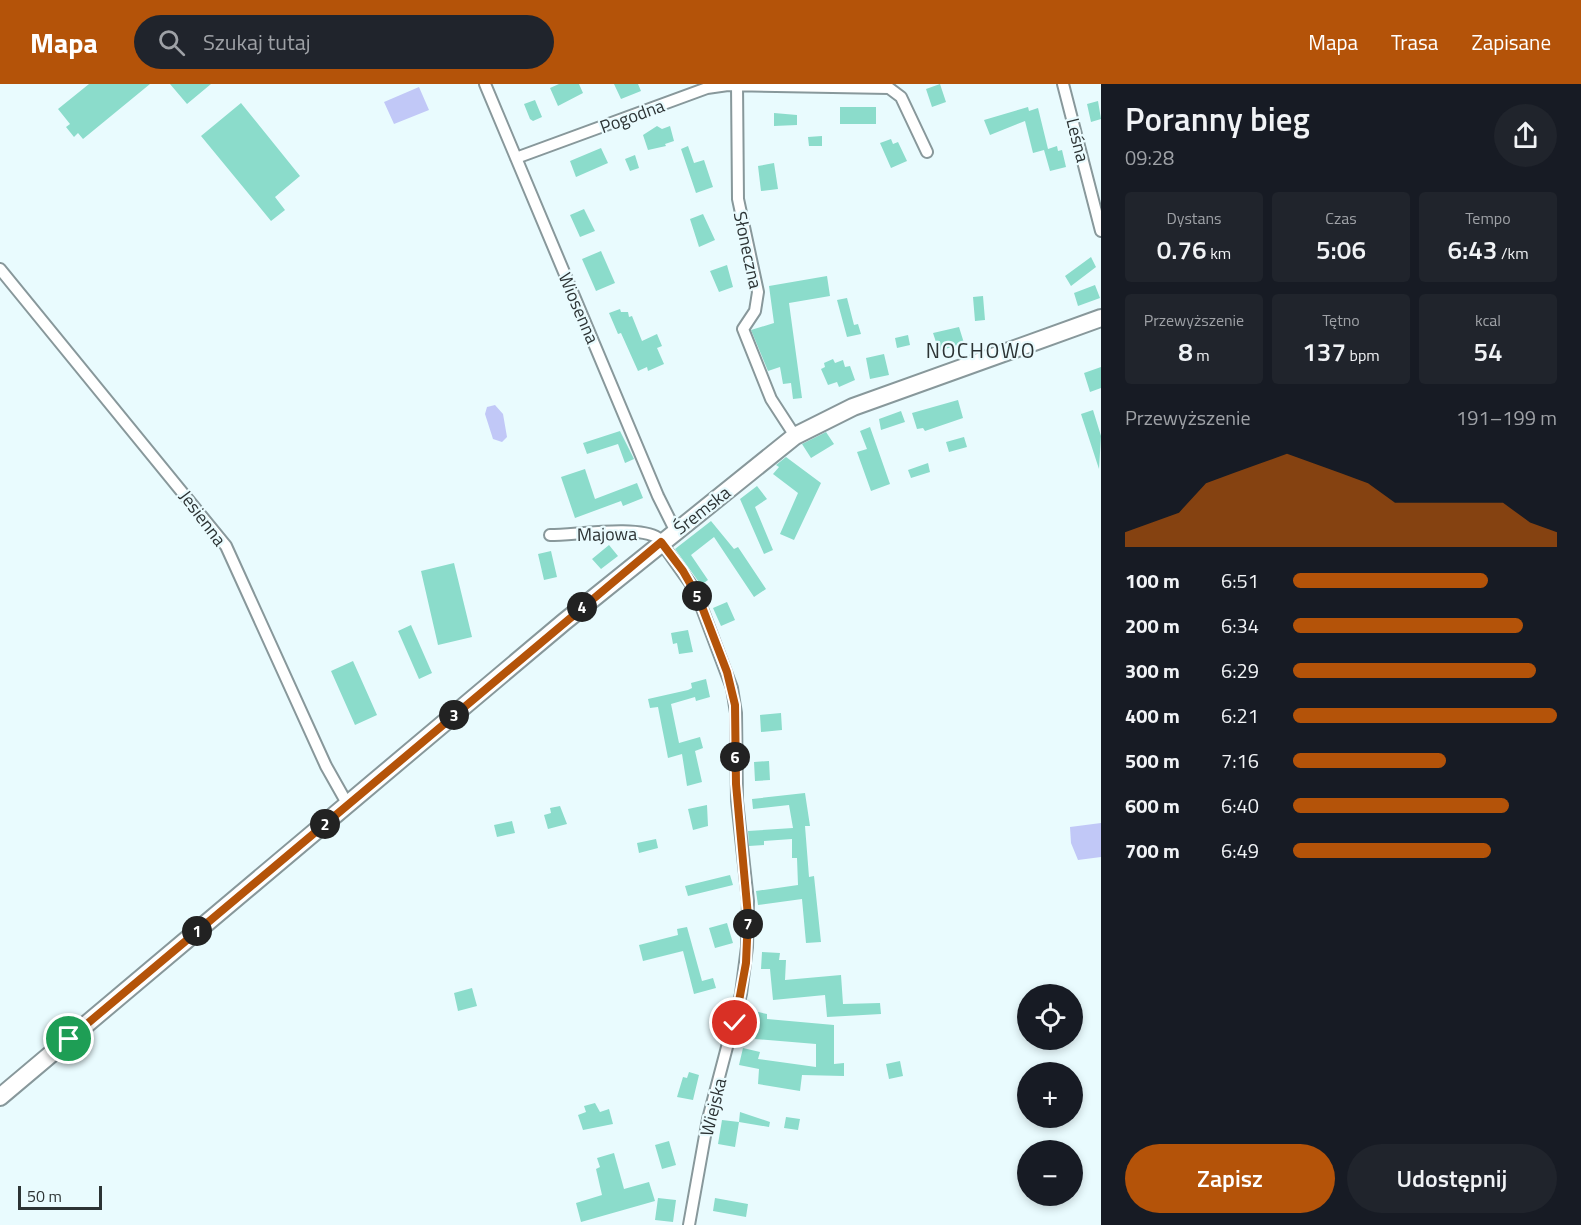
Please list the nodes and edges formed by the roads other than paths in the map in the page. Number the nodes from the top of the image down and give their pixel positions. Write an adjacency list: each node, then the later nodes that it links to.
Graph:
1 (485, 84): 5 (street, Wiosenna)
2 (737, 84): 4 (street, Pogodna); 5 (street, Pogodna); 9 (street, Słoneczna)
3 (1063, 84): 6 (street, Leśna)
4 (927, 152)
5 (516, 158): 10 (street, Wiosenna)
6 (1101, 231)
7 (0, 268): 13 (street, Jesienna)
8 (1101, 318): 9 (main road, Śremska)
9 (795, 436): 10 (main road, Śremska)
10 (675, 530): 12 (main road, Śremska)
11 (550, 535): 12 (street, Majowa)
12 (661, 542): 13 (main road, Śremska); 15 (street, Wiejska)
13 (348, 805): 14 (main road, Śremska)
14 (0, 1097)
15 (689, 1225)

